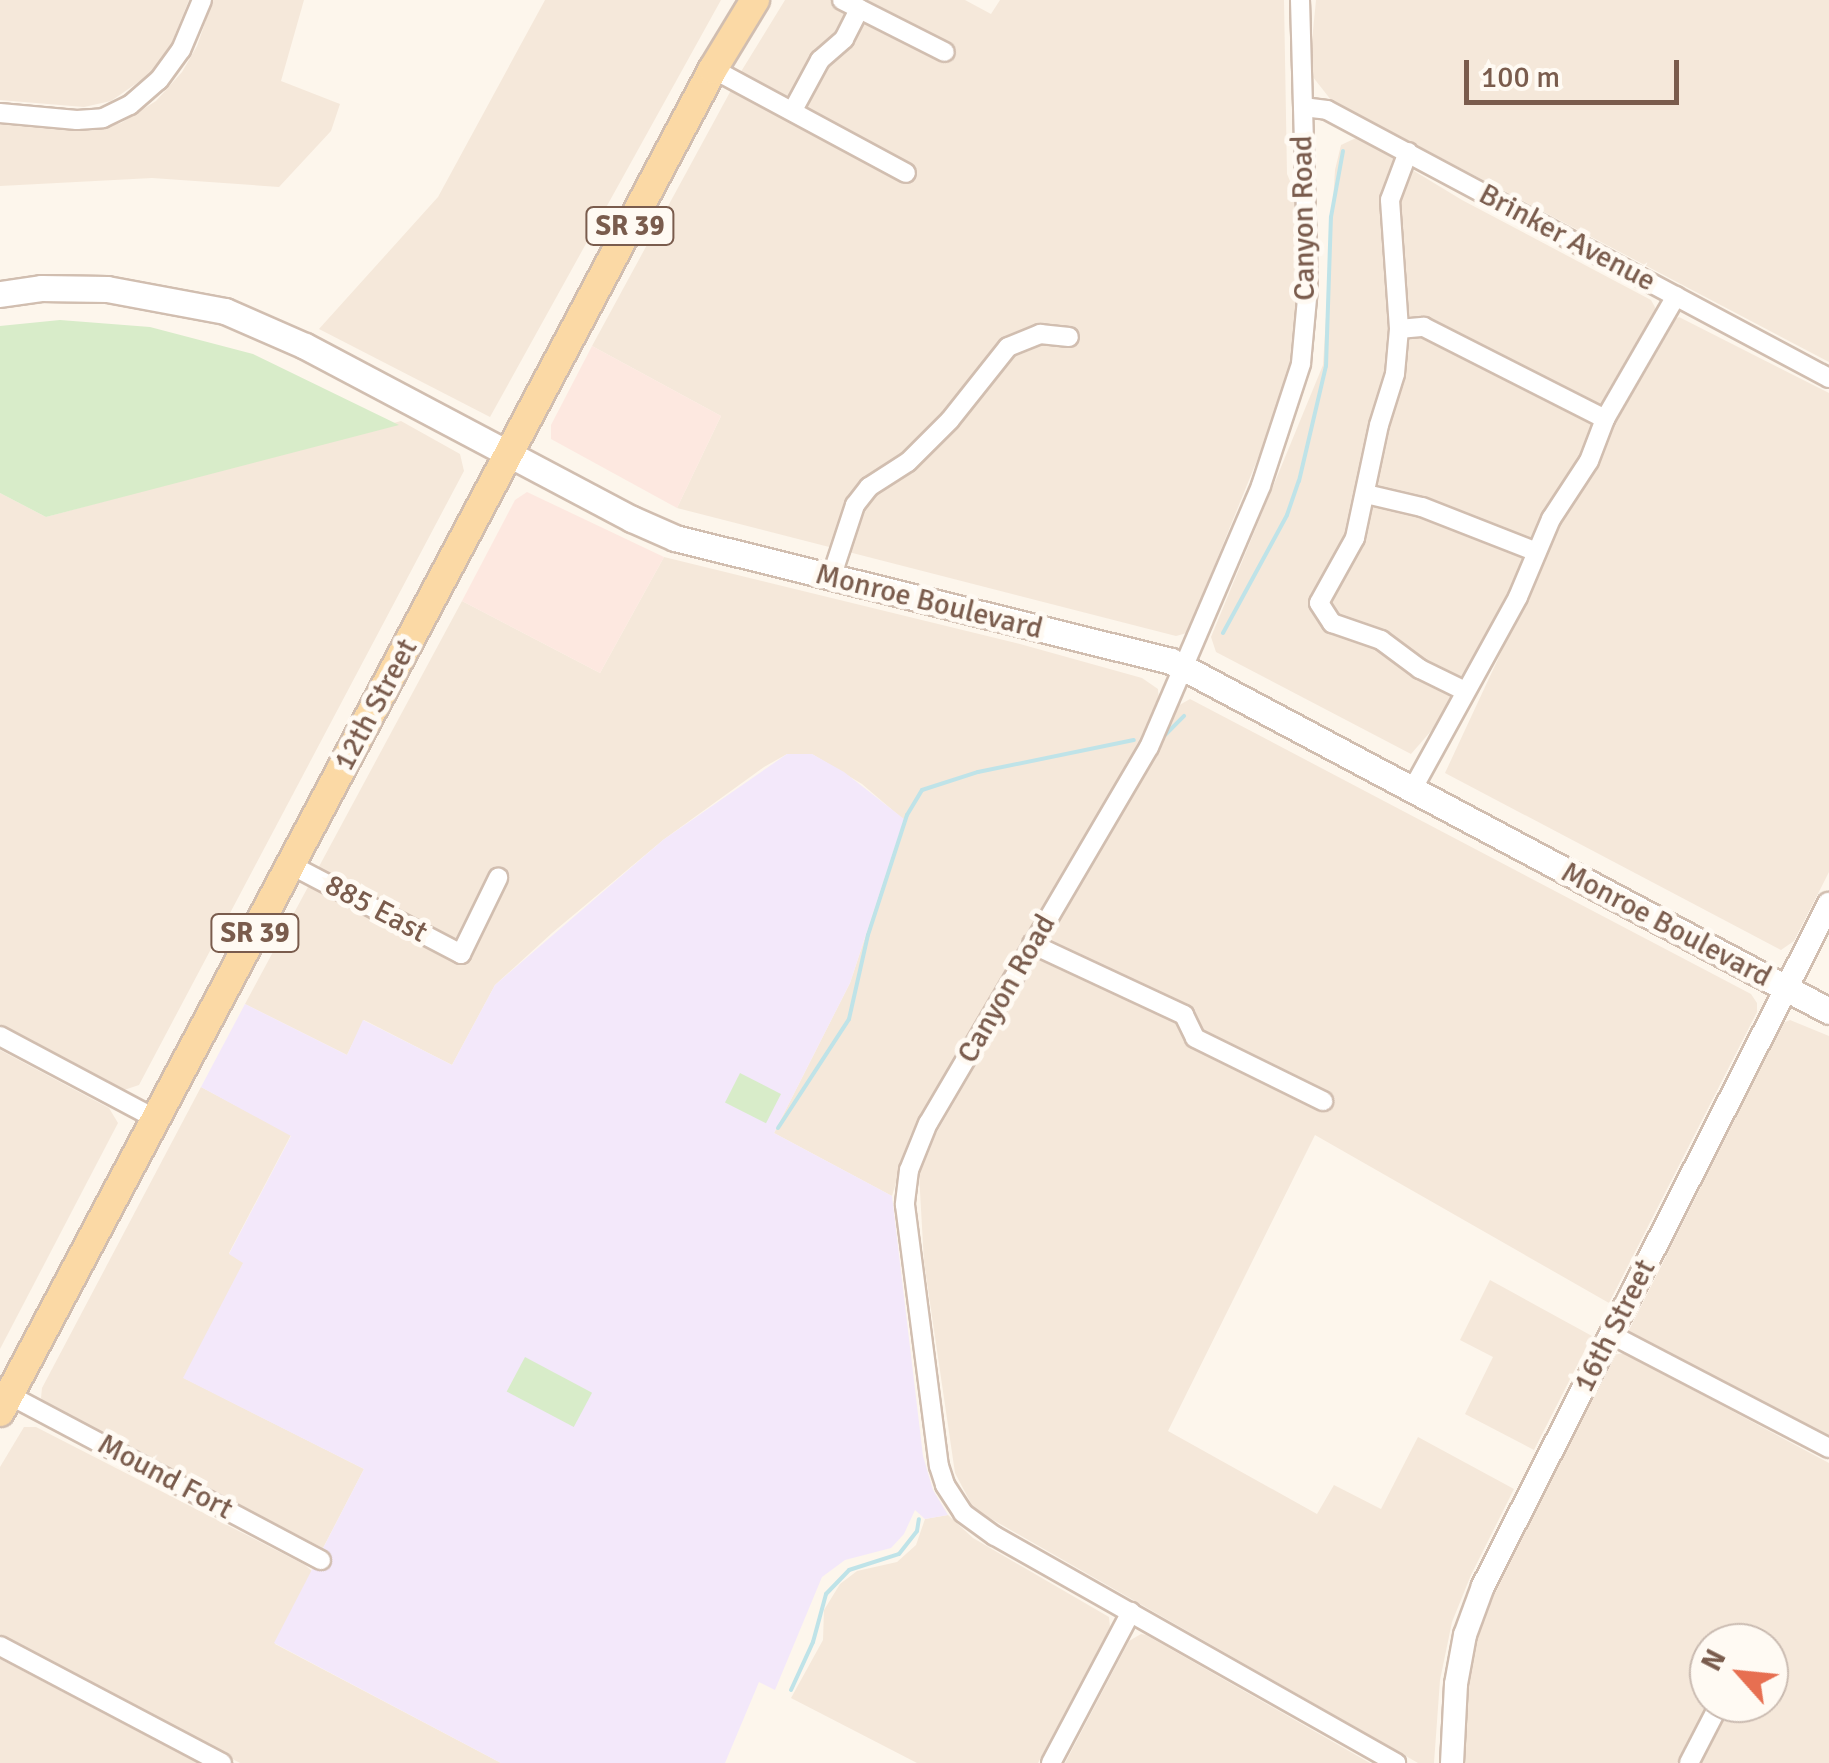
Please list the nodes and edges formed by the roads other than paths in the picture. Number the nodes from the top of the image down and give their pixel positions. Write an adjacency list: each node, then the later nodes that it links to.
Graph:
1 (202, 0): 10 (street)
2 (754, 0): 7 (main road, 12th Street / SR 39)
3 (842, 0): 5 (street)
4 (1300, 0): 8 (street, Canyon Road)
5 (860, 9): 6 (street); 9 (street)
6 (945, 52)
7 (713, 69): 9 (street); 19 (main road, 12th Street / SR 39)
8 (1303, 107): 11 (street, Brinker Avenue); 23 (street, Canyon Road)
9 (793, 110): 12 (street)
10 (0, 113)
11 (1408, 152): 14 (street, Brinker Avenue); 15 (street)
12 (906, 173)
13 (0, 294): 19 (main road, Monroe Boulevard)
14 (1676, 296): 17 (street, Brinker Avenue); 18 (street)
15 (1399, 329): 18 (street); 20 (street)
16 (1069, 338): 22 (street)
17 (1829, 378)
18 (1605, 419): 21 (street)
19 (509, 454): 22 (main road, Monroe Boulevard); 26 (main road, 12th Street / SR 39)
20 (1366, 494): 21 (street); 24 (street)
21 (1537, 552): 24 (street)
22 (832, 578): 23 (main road, Monroe Boulevard)
23 (1184, 668): 25 (main road, Monroe Boulevard); 29 (street, Canyon Road)
24 (1464, 691): 25 (street)
25 (1412, 790): 30 (main road, Monroe Boulevard)
26 (291, 865): 27 (street, 885 East); 34 (main road, 12th Street / SR 39)
27 (498, 878)
28 (1829, 904): 30 (street, 16th Street)
29 (1032, 944): 33 (street); 39 (street, Canyon Road)
30 (1786, 988): 31 (main road, Monroe Boulevard); 35 (street, 16th Street)
31 (1829, 1011)
32 (0, 1036): 34 (street)
33 (1323, 1102)
34 (156, 1119): 36 (main road, 12th Street / SR 39)
35 (1610, 1334): 37 (street); 45 (street, 16th Street)
36 (5, 1403): 38 (street, Mound Fort)
37 (1829, 1448)
38 (321, 1560)
39 (1131, 1612): 43 (street); 44 (street, Canyon Road)
40 (0, 1646): 42 (street)
41 (1710, 1723): 46 (street)
42 (222, 1763)
43 (1051, 1763)
44 (1396, 1763)
45 (1452, 1763)
46 (1689, 1763)

